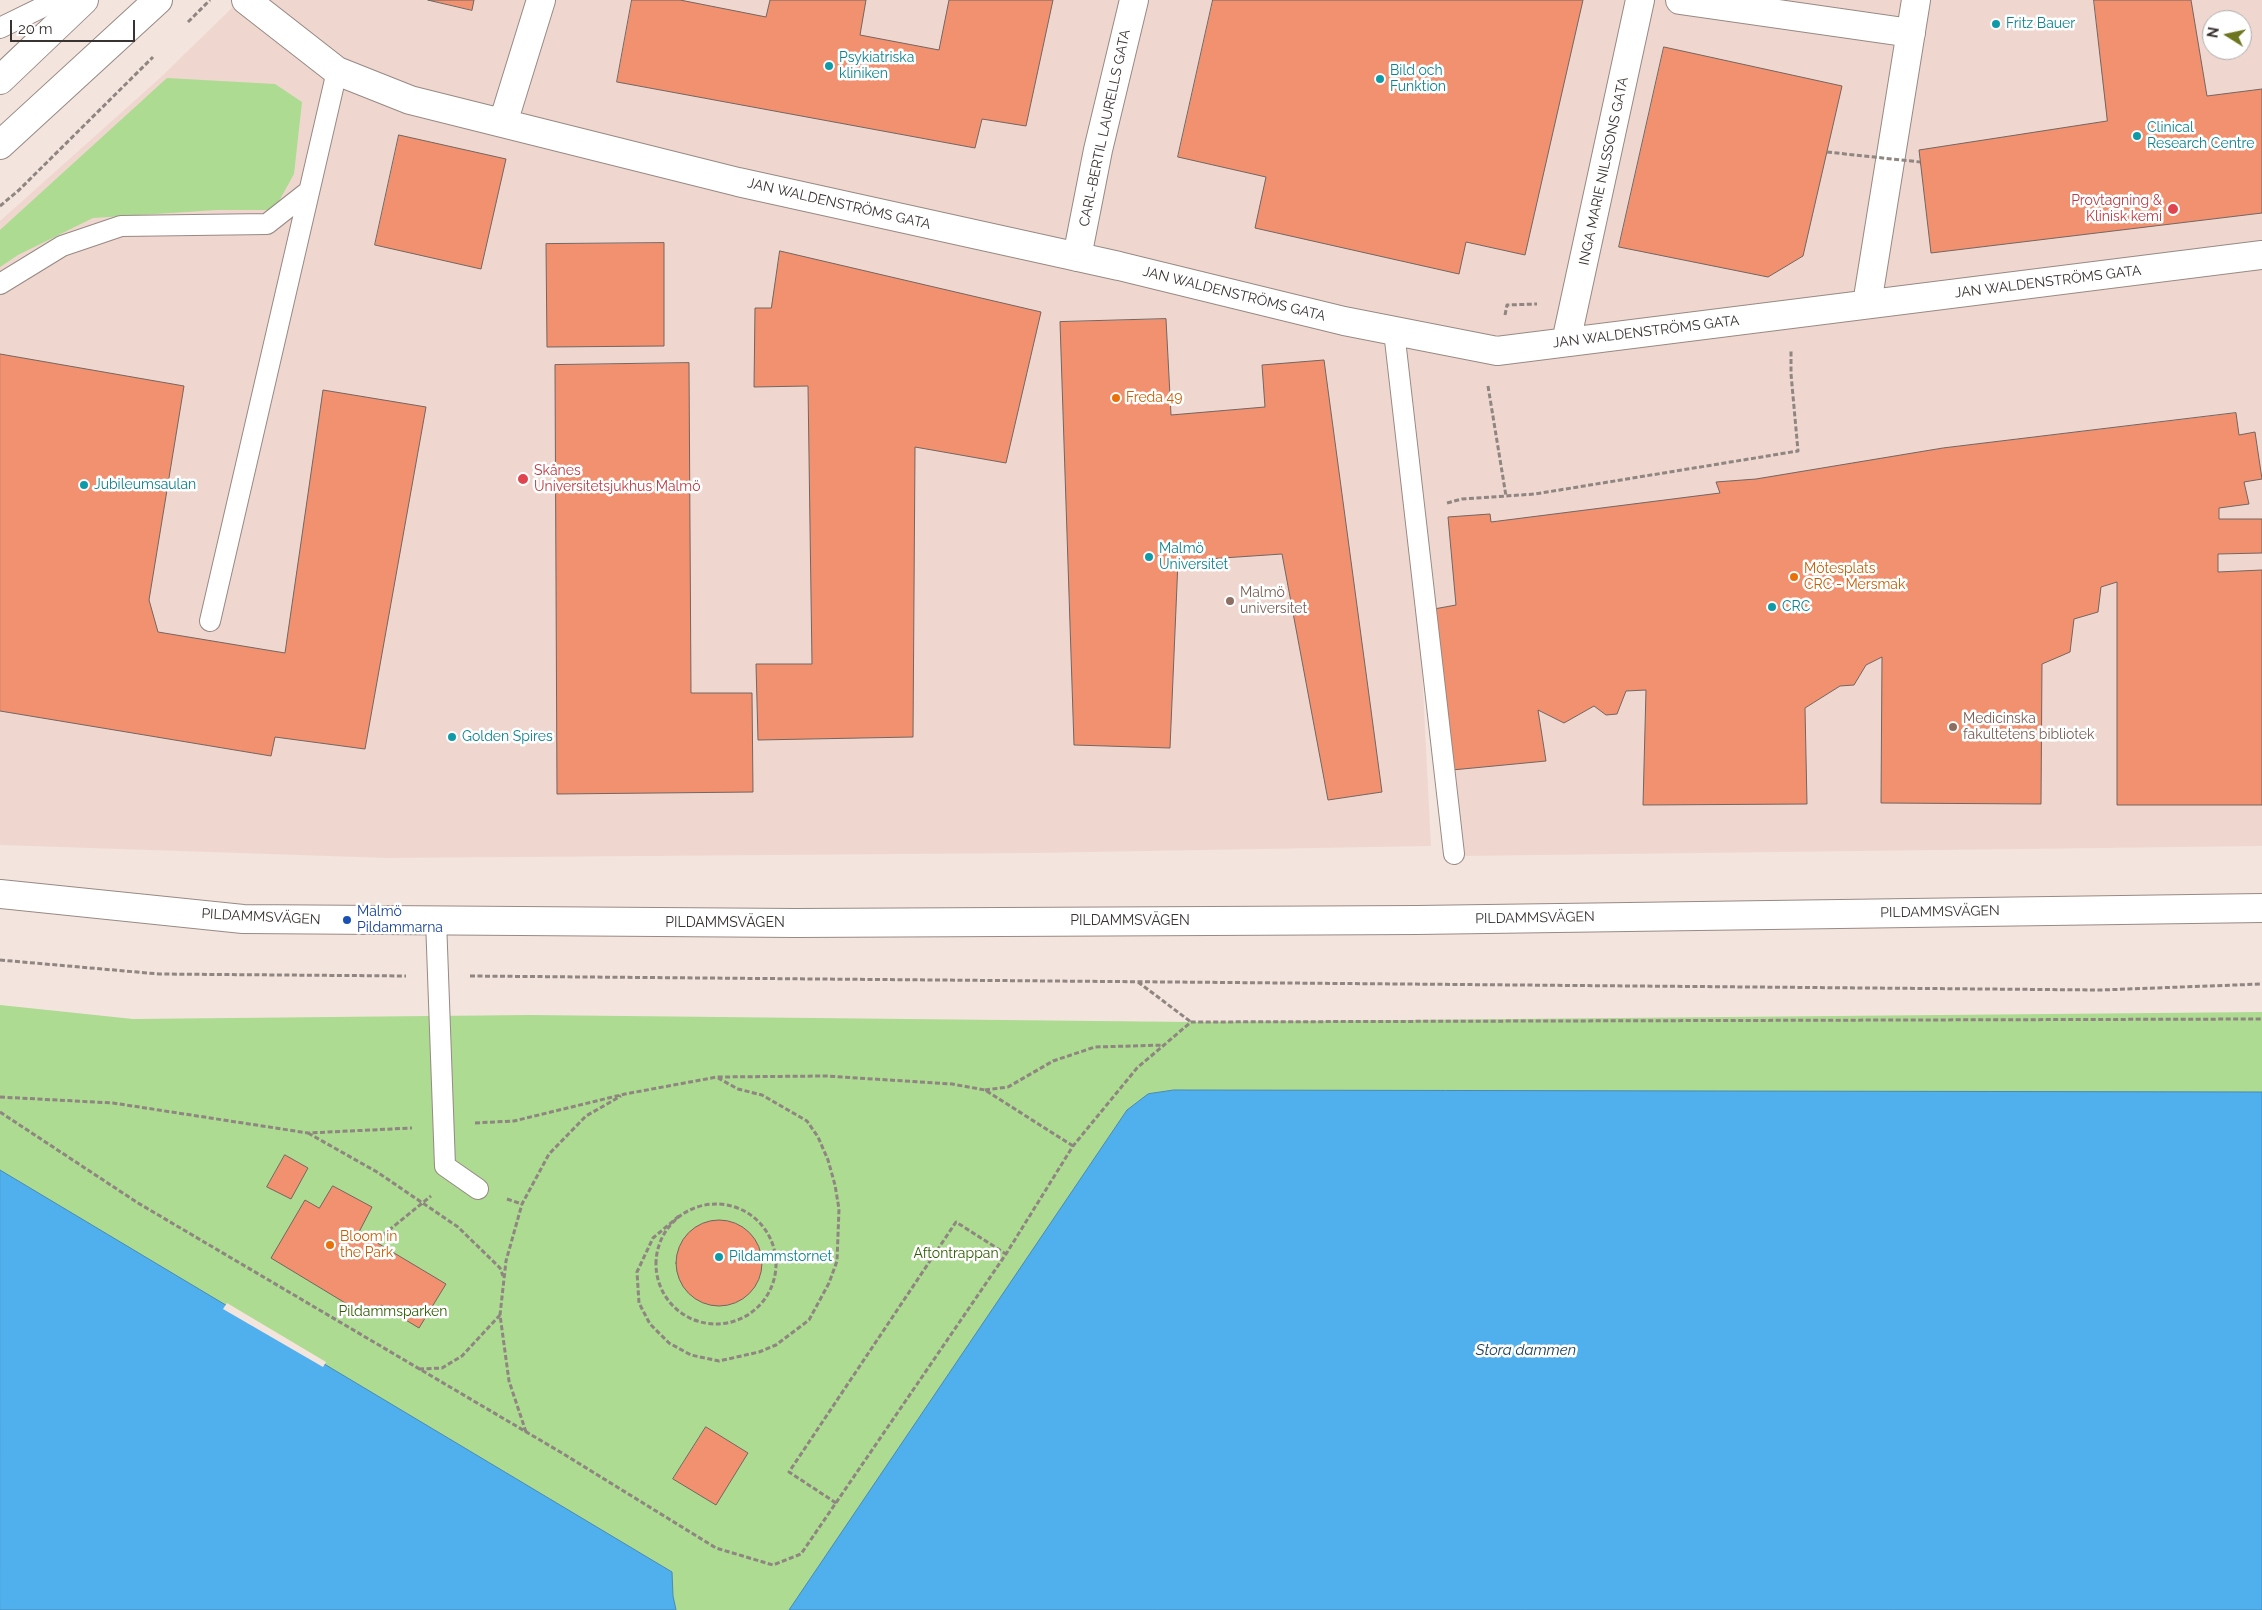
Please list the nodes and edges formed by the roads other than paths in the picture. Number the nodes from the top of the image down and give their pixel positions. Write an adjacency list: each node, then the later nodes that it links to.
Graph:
1 (57, 0): 10 (lane)
2 (84, 0): 13 (street)
3 (158, 0): 15 (street)
4 (246, 0): 12 (street, JAN WALDENSTRÖMS GATA)
5 (541, 0): 14 (street)
6 (1134, 0): 18 (street, CARL-BERTIL LAURELLS GATA)
7 (1640, 0): 22 (street, INGA MARIE NILSSONS GATA)
8 (1680, 0): 11 (street)
9 (1916, 0): 11 (street)
10 (0, 28)
11 (1911, 32): 20 (street)
12 (337, 71): 14 (street, JAN WALDENSTRÖMS GATA); 16 (lane)
13 (0, 80)
14 (504, 124): 18 (street, JAN WALDENSTRÖMS GATA)
15 (0, 145)
16 (309, 191): 19 (lane); 23 (lane)
17 (2262, 255): 20 (street, JAN WALDENSTRÖMS GATA)
18 (1077, 257): 21 (street, JAN WALDENSTRÖMS GATA)
19 (0, 284)
20 (1867, 304): 22 (street, JAN WALDENSTRÖMS GATA)
21 (1394, 331): 22 (street, JAN WALDENSTRÖMS GATA); 24 (lane)
22 (1566, 342)
23 (210, 621)
24 (1454, 854)
25 (0, 894): 27 (street, PILDAMMSVÄGEN)
26 (2262, 908): 27 (street, PILDAMMSVÄGEN)
27 (436, 920): 28 (lane)
28 (478, 1189)

